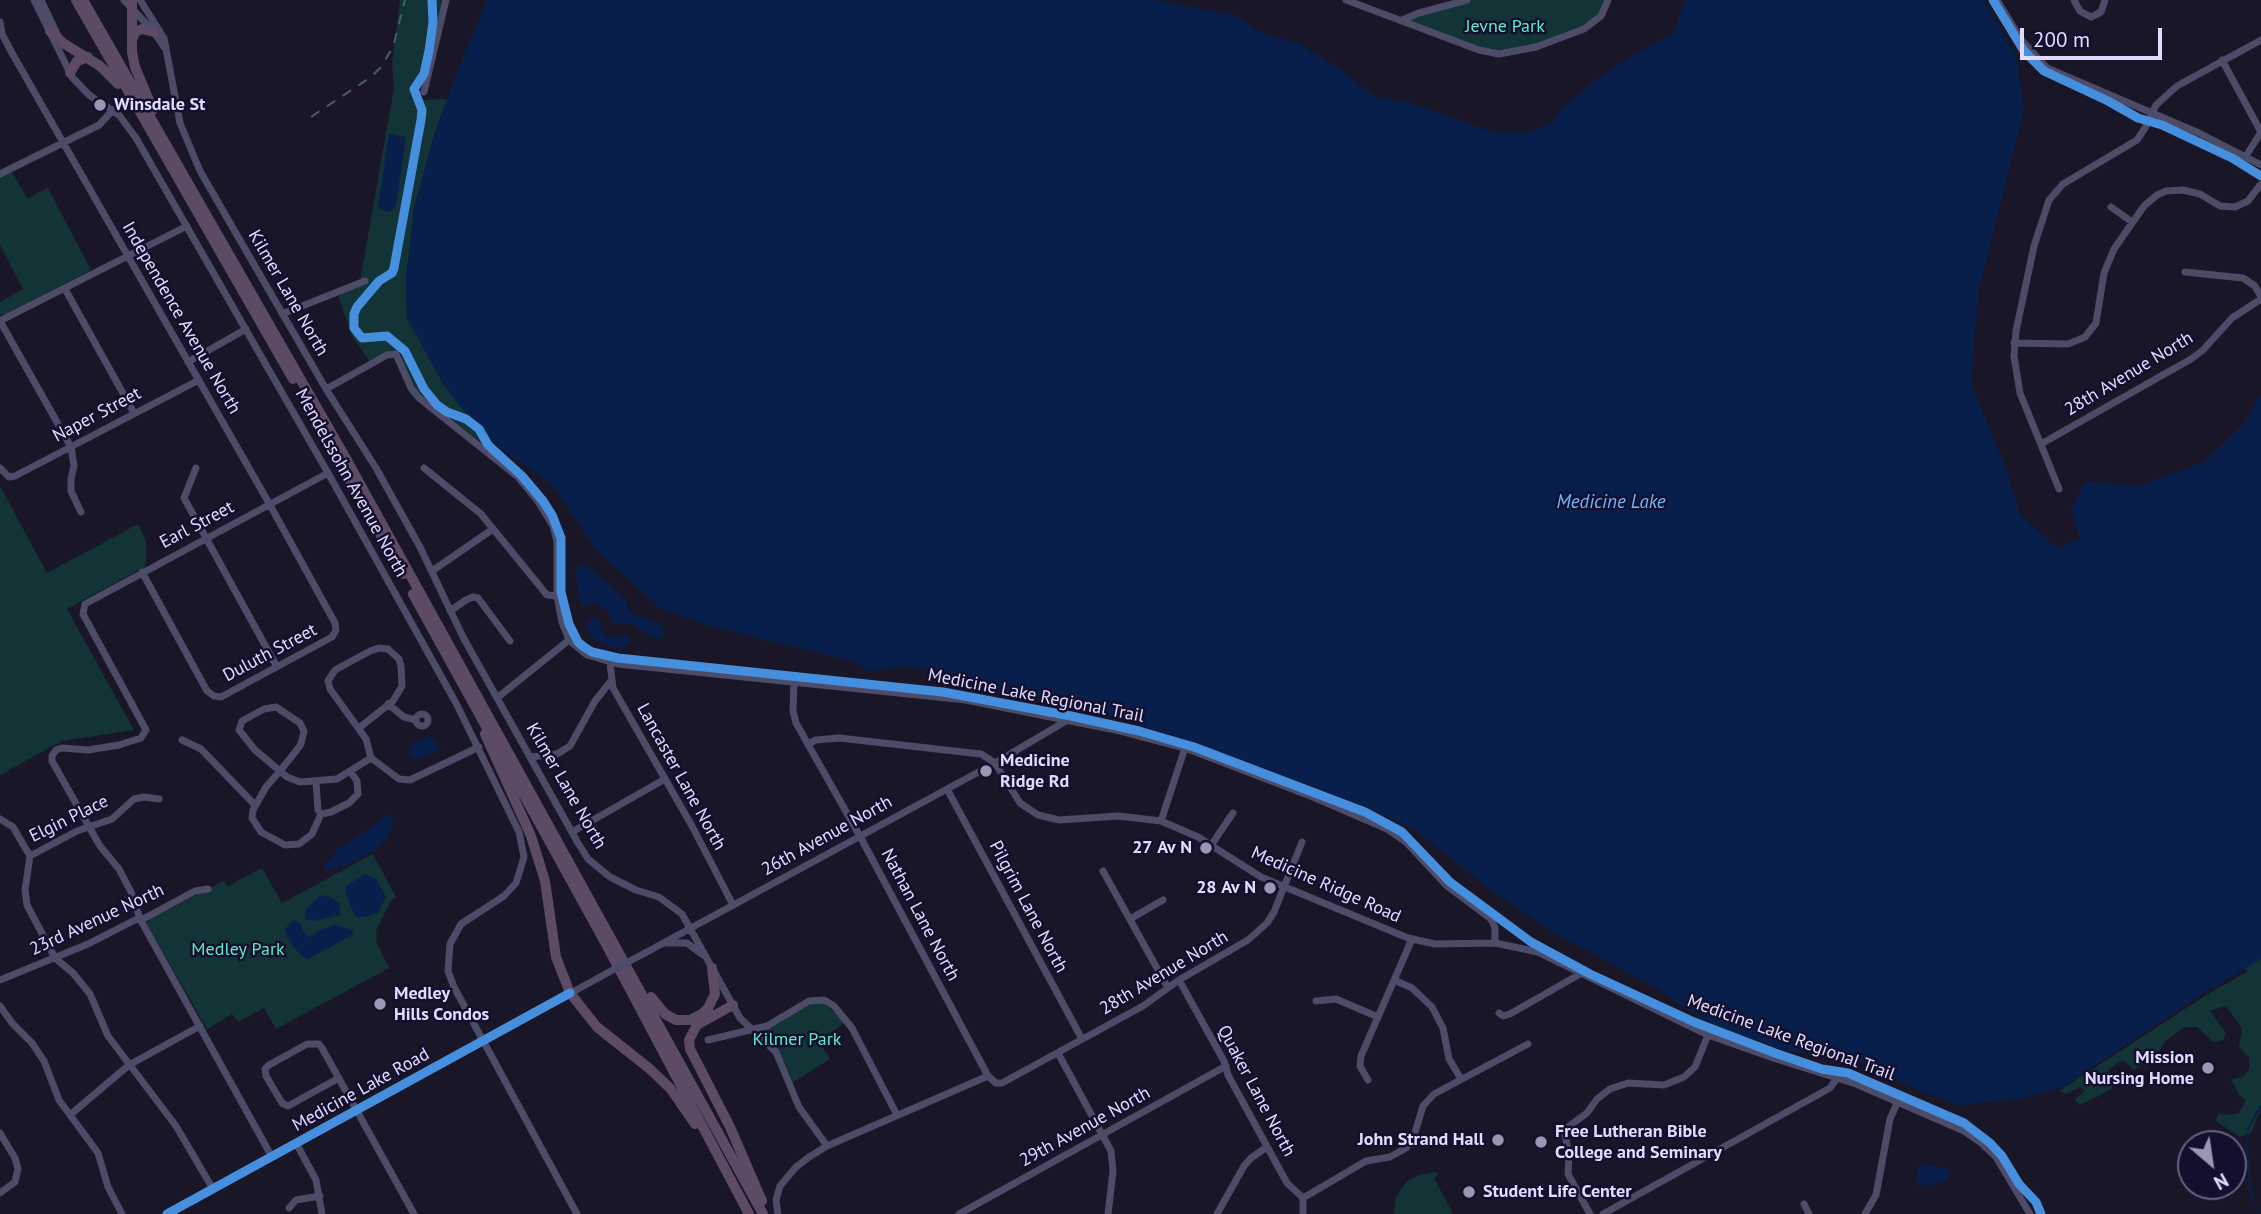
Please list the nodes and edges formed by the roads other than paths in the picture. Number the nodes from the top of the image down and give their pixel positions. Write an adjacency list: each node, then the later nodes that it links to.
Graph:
1 (34, 0): 17 (street, Mendelssohn Avenue North)
2 (41, 0): 19 (street, Mendelssohn Avenue North)
3 (76, 0): 30 (highway)
4 (83, 0): 35 (highway)
5 (124, 0): 14 (street, Kilmer Lane North)
6 (141, 0): 22 (street, Kilmer Lane North)
7 (446, 0): 26 (street)
8 (1346, 0): 15 (street)
9 (1467, 0): 15 (street)
10 (1608, 0): 15 (street)
11 (1997, 0): 28 (street)
12 (2074, 0): 13 (street)
13 (2105, 0)
14 (132, 5): 18 (street, Kilmer Lane North); 21 (highway)
15 (1402, 20)
16 (0, 22): 29 (street, Independence Avenue North)
17 (50, 31): 19 (highway); 25 (street, Mendelssohn Avenue North)
18 (154, 32): 21 (highway); 22 (street, Kilmer Lane North)
19 (59, 40): 23 (highway); 25 (street, Mendelssohn Avenue North)
20 (2261, 40): 24 (street)
21 (132, 42): 35 (highway)
22 (167, 53): 44 (street, Kilmer Lane North)
23 (88, 57): 25 (highway); 30 (highway)
24 (2222, 60): 28 (street); 31 (street)
25 (70, 74): 27 (street, Mendelssohn Avenue North)
26 (424, 92)
27 (113, 110): 29 (street); 38 (street, Mendelssohn Avenue North)
28 (2151, 113): 31 (street); 47 (street)
29 (63, 142): 33 (street); 39 (street, Independence Avenue North)
30 (160, 149): 73 (highway)
31 (2246, 156): 32 (street)
32 (2261, 165)
33 (0, 174)
34 (2261, 184): 37 (street)
35 (190, 187): 115 (highway)
36 (2111, 208): 37 (street)
37 (2132, 222): 47 (street)
38 (187, 226): 39 (street); 46 (street, Mendelssohn Avenue North)
39 (128, 256): 42 (street); 48 (street, Independence Avenue North)
40 (2185, 272): 43 (street)
41 (365, 281): 44 (street)
42 (65, 289): 45 (street); 51 (street)
43 (2261, 298): 52 (street, 28th Avenue North)
44 (282, 314): 50 (street, Kilmer Lane North)
45 (0, 321): 53 (street)
46 (246, 329): 48 (street); 57 (street, Mendelssohn Avenue North)
47 (2014, 343): 52 (street)
48 (188, 362): 49 (street, Independence Avenue North)
49 (199, 380): 51 (street, Naper Street); 59 (street, Independence Avenue North)
50 (326, 390): 64 (street, Kilmer Lane North); 65 (street)
51 (134, 413): 53 (street, Naper Street)
52 (2041, 444): 58 (street)
53 (71, 447): 54 (street, Naper Street); 60 (street)
54 (0, 468)
55 (196, 468): 62 (street)
56 (424, 468): 61 (street)
57 (328, 473): 59 (street, Earl Street); 82 (street, Mendelssohn Avenue North)
58 (2059, 489)
59 (270, 505): 62 (street, Earl Street); 67 (street, Independence Avenue North)
60 (81, 512)
61 (493, 529): 64 (street); 65 (street)
62 (206, 539): 63 (street, Earl Street); 71 (street)
63 (142, 572): 71 (street, Duluth Street); 98 (street, Earl Street)
64 (432, 572): 66 (street, Kilmer Lane North)
65 (557, 596): 68 (street)
66 (450, 611): 69 (street); 75 (street, Kilmer Lane North)
67 (336, 629): 71 (street, Duluth Street)
68 (569, 640): 70 (street); 75 (street)
69 (510, 641)
70 (610, 663): 72 (street, Lancaster Lane North); 74 (street)
71 (277, 667)
72 (611, 681): 84 (street); 89 (street, Lancaster Lane North)
73 (462, 682): 124 (highway); 157 (highway)
74 (794, 682): 78 (street); 81 (street, Nathan Lane North)
75 (497, 698): 84 (street, Kilmer Lane North)
76 (388, 704): 77 (street); 79 (street); 79 (street)
77 (415, 720)
78 (1067, 721): 83 (street); 86 (street, 26th Avenue North)
79 (359, 728): 85 (street)
80 (182, 740): 93 (street)
81 (808, 744): 86 (street); 100 (street, Nathan Lane North)
82 (479, 747): 85 (street); 135 (street, Mendelssohn Avenue North)
83 (1185, 748): 97 (street); 114 (street)
84 (530, 757): 99 (street, Kilmer Lane North)
85 (371, 758): 88 (street)
86 (995, 763): 91 (street, 26th Avenue North); 97 (street, Medicine Ridge Road)
87 (280, 771): 87 (street); 90 (street); 93 (street)
88 (350, 771): 90 (street); 95 (street)
89 (665, 779): 99 (street); 108 (street, Lancaster Lane North)
90 (316, 782): 95 (street)
91 (947, 789): 100 (street, 26th Avenue North); 134 (street, Pilgrim Lane North)
92 (159, 799): 98 (street, Elgin Place)
93 (255, 805): 95 (street)
94 (1233, 813): 102 (street)
95 (321, 814)
96 (2, 819): 103 (street)
97 (1161, 821): 102 (street, Medicine Ridge Road)
98 (90, 826): 103 (street, Elgin Place); 109 (street)
99 (572, 832): 111 (street, Kilmer Lane North)
100 (859, 836): 108 (street, 26th Avenue North); 141 (street, Nathan Lane North)
101 (1302, 842): 105 (street, 28th Avenue North)
102 (1212, 844): 105 (street, Medicine Ridge Road)
103 (30, 856): 116 (street)
104 (1103, 871): 110 (street)
105 (1285, 887): 112 (street, Medicine Ridge Road); 120 (street, 28th Avenue North)
106 (208, 889): 109 (street, 23rd Avenue North)
107 (1163, 900): 110 (street)
108 (733, 905): 111 (street, 26th Avenue North)
109 (140, 919): 116 (street, 23rd Avenue North); 131 (street)
110 (1130, 919): 123 (street)
111 (690, 928): 113 (street, 26th Avenue North); 117 (street, Kilmer Lane North)
112 (1412, 940): 114 (street, Medicine Ridge Road); 121 (street)
113 (662, 943): 117 (street); 119 (street, 26th Avenue North, bridge)
114 (1495, 943): 118 (street, Medicine Ridge Road)
115 (616, 944): 129 (highway); 170 (highway)
116 (55, 958): 122 (street, 23rd Avenue North); 139 (street)
117 (710, 964): 126 (street, Kilmer Lane North); 129 (highway)
118 (1580, 974): 128 (street); 133 (street, Medicine Ridge Road)
119 (600, 977): 124 (street, Medicine Lake Road)
120 (1179, 980): 123 (street, 28th Avenue North); 140 (street, Quaker Lane North)
121 (1394, 980): 130 (street); 144 (street)
122 (0, 981)
123 (1168, 988): 134 (street, 28th Avenue North)
124 (570, 993): 135 (street, Medicine Lake Road); 157 (highway)
125 (1316, 1001): 130 (street)
126 (731, 1002): 129 (highway); 132 (street, Kilmer Lane North); 171 (highway)
127 (0, 1006): 149 (street)
128 (1500, 1013)
129 (702, 1014)
130 (1378, 1017): 145 (street)
131 (200, 1026): 139 (street); 156 (street)
132 (752, 1030): 136 (street); 150 (street); 154 (street, Kilmer Lane North)
133 (1708, 1035): 143 (street, Medicine Ridge Road); 177 (street)
134 (1082, 1039): 138 (street, 28th Avenue North)
135 (484, 1040): 148 (street, Medicine Lake Road); 168 (street)
136 (708, 1040)
137 (1528, 1044): 144 (street)
138 (1058, 1053): 146 (street, 28th Avenue North); 152 (street)
139 (129, 1065): 149 (street); 158 (street)
140 (1226, 1066): 152 (street, 29th Avenue North); 155 (street, Quaker Lane North)
141 (988, 1076): 146 (street, Nathan Lane North); 150 (street)
142 (338, 1078): 142 (street); 148 (street)
143 (1837, 1078): 147 (street, Medicine Ridge Road); 178 (street)
144 (1461, 1079): 161 (street)
145 (1367, 1080)
146 (996, 1083)
147 (1898, 1101): 180 (street); 181 (street, Medicine Ridge Road)
148 (357, 1110): 153 (street, Medicine Lake Road); 167 (street)
149 (70, 1115): 164 (street)
150 (897, 1115): 154 (street)
151 (0, 1133): 159 (street)
152 (1102, 1135): 173 (street, 29th Avenue North); 174 (street)
153 (296, 1143): 156 (street, Medicine Lake Road); 160 (street)
154 (827, 1146): 172 (street)
155 (1267, 1147): 161 (street, Quaker Lane North); 175 (street)
156 (272, 1157): 158 (street, Medicine Lake Road)
157 (735, 1187): 169 (highway)
158 (213, 1189): 165 (street, Medicine Lake Road)
159 (0, 1193)
160 (320, 1195): 163 (street); 166 (street)
161 (1303, 1198): 176 (street)
162 (1804, 1204): 179 (street)
163 (289, 1208)
164 (122, 1214)
165 (167, 1214)
166 (322, 1214)
167 (414, 1214)
168 (578, 1214)
169 (749, 1214)
170 (763, 1214)
171 (768, 1214)
172 (778, 1214)
173 (959, 1214)
174 (1108, 1214)
175 (1217, 1214)
176 (1304, 1214)
177 (1590, 1214)
178 (1603, 1214)
179 (1810, 1214)
180 (1865, 1214)
181 (2030, 1214)

